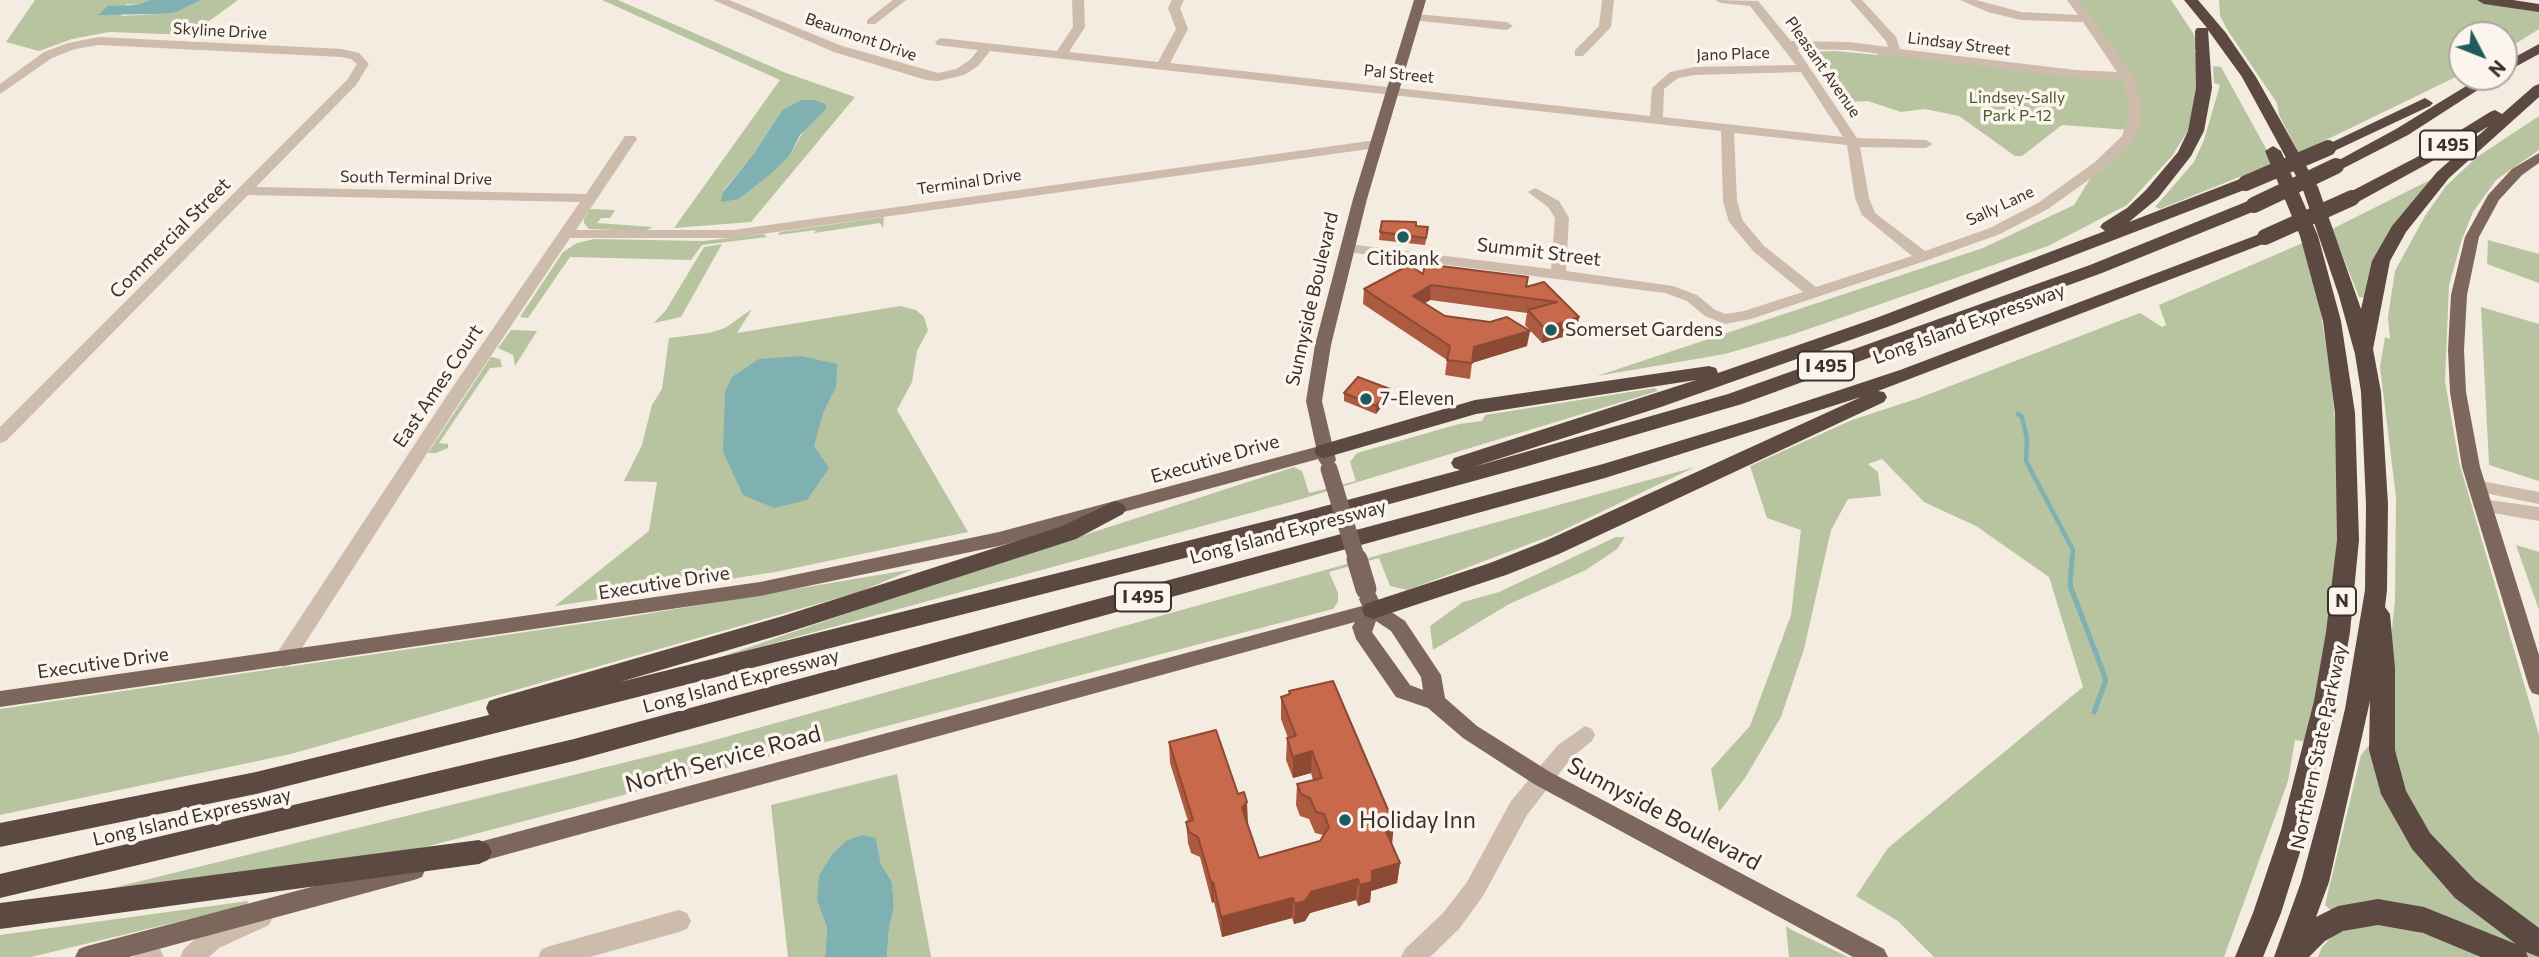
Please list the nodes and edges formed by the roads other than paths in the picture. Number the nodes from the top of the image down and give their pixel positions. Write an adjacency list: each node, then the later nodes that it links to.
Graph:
1 (719, 0): 17 (street, Beaumont Drive)
2 (749, 0): 17 (street)
3 (900, 0): 21 (street)
4 (1078, 0): 31 (street)
5 (1178, 0): 34 (street)
6 (1420, 0): 19 (main road, Sunnyside Boulevard)
7 (1608, 0): 30 (street)
8 (1721, 0): 15 (street)
9 (1856, 0): 29 (street)
10 (1966, 0): 20 (street)
11 (2073, 0): 20 (street, Sally Lane)
12 (2179, 0): 23 (highway, Northern State Parkway / N)
13 (2191, 0): 24 (highway, Northern State Parkway / N)
14 (2484, 0): 18 (highway)
15 (1753, 2): 26 (street, Pleasant Avenue)
16 (2213, 2): 24 (highway)
17 (736, 6): 27 (street, Beaumont Drive)
18 (2539, 8)
19 (1415, 18): 22 (street); 39 (main road, Sunnyside Boulevard)
20 (2086, 19): 36 (street, Sally Lane)
21 (871, 22)
22 (1507, 26)
23 (2202, 31): 56 (highway); 95 (highway, Northern State Parkway / N)
24 (2221, 36): 60 (highway, Northern State Parkway / N)
25 (941, 42): 27 (street, Pal Street)
26 (1788, 45): 29 (street, Lindsay Street); 35 (street, Pleasant Avenue)
27 (987, 47): 31 (street, Pal Street)
28 (2539, 48): 32 (highway)
29 (1895, 51): 36 (street, Lindsay Street)
30 (1579, 53)
31 (1061, 55): 34 (street, Pal Street)
32 (2518, 59)
33 (363, 64): 38 (street, Skyline Drive); 49 (street, Commercial Street)
34 (1161, 66): 39 (street, Pal Street)
35 (1804, 68): 42 (street, Jano Place); 45 (street, Pleasant Avenue)
36 (2127, 76): 54 (street, Sally Lane)
37 (2539, 87): 59 (highway, Long Island Expressway / I 495, bridge); 60 (highway)
38 (0, 90)
39 (1393, 91): 42 (street, Pal Street); 46 (main road, Sunnyside Boulevard)
40 (2451, 91): 56 (highway, bridge)
41 (2468, 91): 65 (highway, Long Island Expressway / I 495, bridge)
42 (1656, 120): 43 (street, Pal Street)
43 (1727, 128): 45 (street, Pal Street); 57 (street)
44 (630, 139): 51 (street, East Ames Court)
45 (1853, 142): 47 (street, Pal Street); 54 (street, Pleasant Avenue)
46 (1376, 144): 52 (street, Terminal Drive); 53 (main road, Sunnyside Boulevard)
47 (1926, 144)
48 (2539, 157): 64 (main road)
49 (243, 191): 51 (street, South Terminal Drive); 62 (street, Commercial Street)
50 (1535, 192): 55 (street)
51 (590, 198): 52 (street, East Ames Court)
52 (566, 234): 72 (street, East Ames Court)
53 (1348, 248): 55 (street, Summit Street); 63 (main road, Sunnyside Boulevard)
54 (1923, 257): 57 (street, Sally Lane)
55 (1558, 274): 58 (street, Summit Street)
56 (2007, 274): 61 (highway)
57 (1814, 293): 58 (street, Sally Lane)
58 (1717, 317)
59 (2029, 329): 71 (highway); 81 (highway, Long Island Expressway / I 495)
60 (2365, 354): 70 (highway, Northern State Parkway / N)
61 (1756, 368): 63 (highway); 65 (highway)
62 (0, 436)
63 (1326, 460): 68 (main road, Executive Drive); 71 (main road, Sunnyside Boulevard, bridge)
64 (2476, 486): 66 (street); 67 (main road)
65 (1388, 496): 78 (highway, Long Island Expressway / I 495)
66 (2539, 498)
67 (2482, 505): 69 (street); 73 (main road)
68 (1115, 509): 72 (main road, Executive Drive); 78 (highway)
69 (2539, 514)
70 (2376, 590): 85 (highway); 96 (highway, Northern State Parkway / N)
71 (1373, 610): 75 (main road); 75 (main road, Sunnyside Boulevard); 80 (main road, North Service Road)
72 (284, 659): 74 (main road, Executive Drive)
73 (2539, 687)
74 (0, 699)
75 (1436, 702): 77 (main road, Sunnyside Boulevard)
76 (1585, 735): 77 (street)
77 (1542, 778): 93 (street); 94 (main road, Sunnyside Boulevard)
78 (256, 783): 79 (highway, Long Island Expressway / I 495)
79 (0, 835)
80 (479, 852): 82 (main road, North Service Road); 83 (highway)
81 (0, 886)
82 (291, 904): 88 (main road, North Service Road); 91 (street)
83 (0, 916)
84 (679, 921): 92 (street)
85 (2510, 925): 86 (highway); 87 (highway)
86 (2539, 939)
87 (2539, 944)
88 (87, 957)
89 (146, 957): 90 (street)
90 (152, 957)
91 (192, 957)
92 (550, 957)
93 (1413, 957)
94 (1876, 957)
95 (2249, 957)
96 (2289, 957): 97 (highway)
97 (2514, 957)

